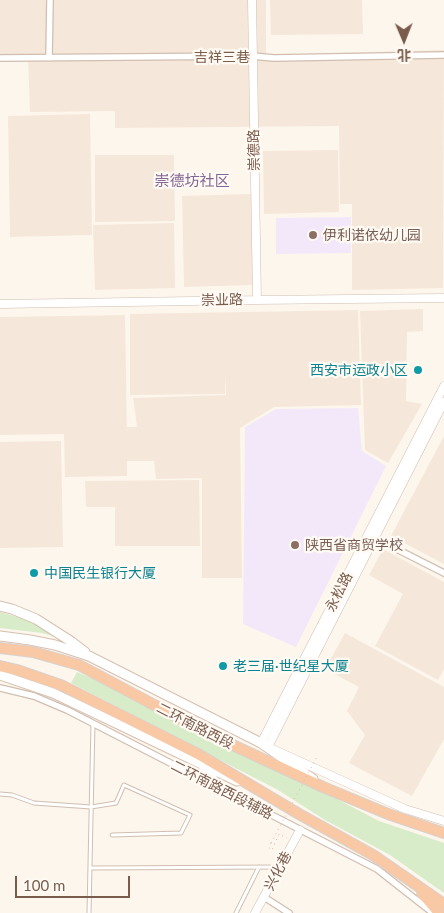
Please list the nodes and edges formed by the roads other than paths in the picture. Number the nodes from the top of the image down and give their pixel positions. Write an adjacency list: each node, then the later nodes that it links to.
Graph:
1 (50, 0): 6 (street)
2 (252, 0): 4 (street, 崇德路)
3 (444, 55): 4 (street, 吉祥三巷)
4 (252, 56): 6 (street, 吉祥三巷); 8 (street, 崇德路)
5 (0, 58): 6 (street, 吉祥三巷)
6 (50, 58)
7 (444, 298): 8 (street, 崇业路)
8 (257, 300): 9 (street, 崇业路)
9 (0, 304)
10 (444, 386): 12 (street, 永松路)
11 (444, 402): 12 (street, 永松路)
12 (372, 536): 13 (street); 22 (street, 永松路)
13 (444, 573)
14 (0, 606): 17 (main road)
15 (0, 636): 17 (main road)
16 (0, 648): 24 (highway, 二环南路西段)
17 (89, 656): 22 (main road)
18 (0, 666): 27 (highway, 二环南路西段)
19 (0, 675): 23 (main road, 二环南路西段)
20 (0, 688): 21 (street, 二环南路西段辅路)
21 (92, 723): 25 (street, 二环南路西段辅路); 28 (lane)
22 (264, 745): 24 (main road); 29 (street)
23 (202, 766): 25 (main road); 27 (main road, 二环南路西段)
24 (323, 787): 31 (highway, 二环南路西段)
25 (220, 788): 30 (street, 二环南路西段辅路)
26 (0, 794): 28 (lane)
27 (268, 796): 36 (highway, 二环南路西段)
28 (91, 807): 32 (lane); 35 (lane)
29 (444, 821)
30 (300, 830): 34 (street, 兴化巷); 44 (street, 二环南路西段辅路)
31 (444, 833)
32 (112, 835)
33 (259, 867): 34 (lane); 35 (lane); 41 (lane)
34 (280, 867): 37 (street, 兴化巷)
35 (90, 868): 40 (lane)
36 (413, 882): 38 (highway, 二环南路西段); 39 (highway); 45 (highway)
37 (264, 897): 42 (street, 兴化巷); 43 (street)
38 (444, 904)
39 (444, 909)
40 (89, 913)
41 (236, 913)
42 (256, 913)
43 (289, 913)
44 (433, 913)
45 (439, 913)

